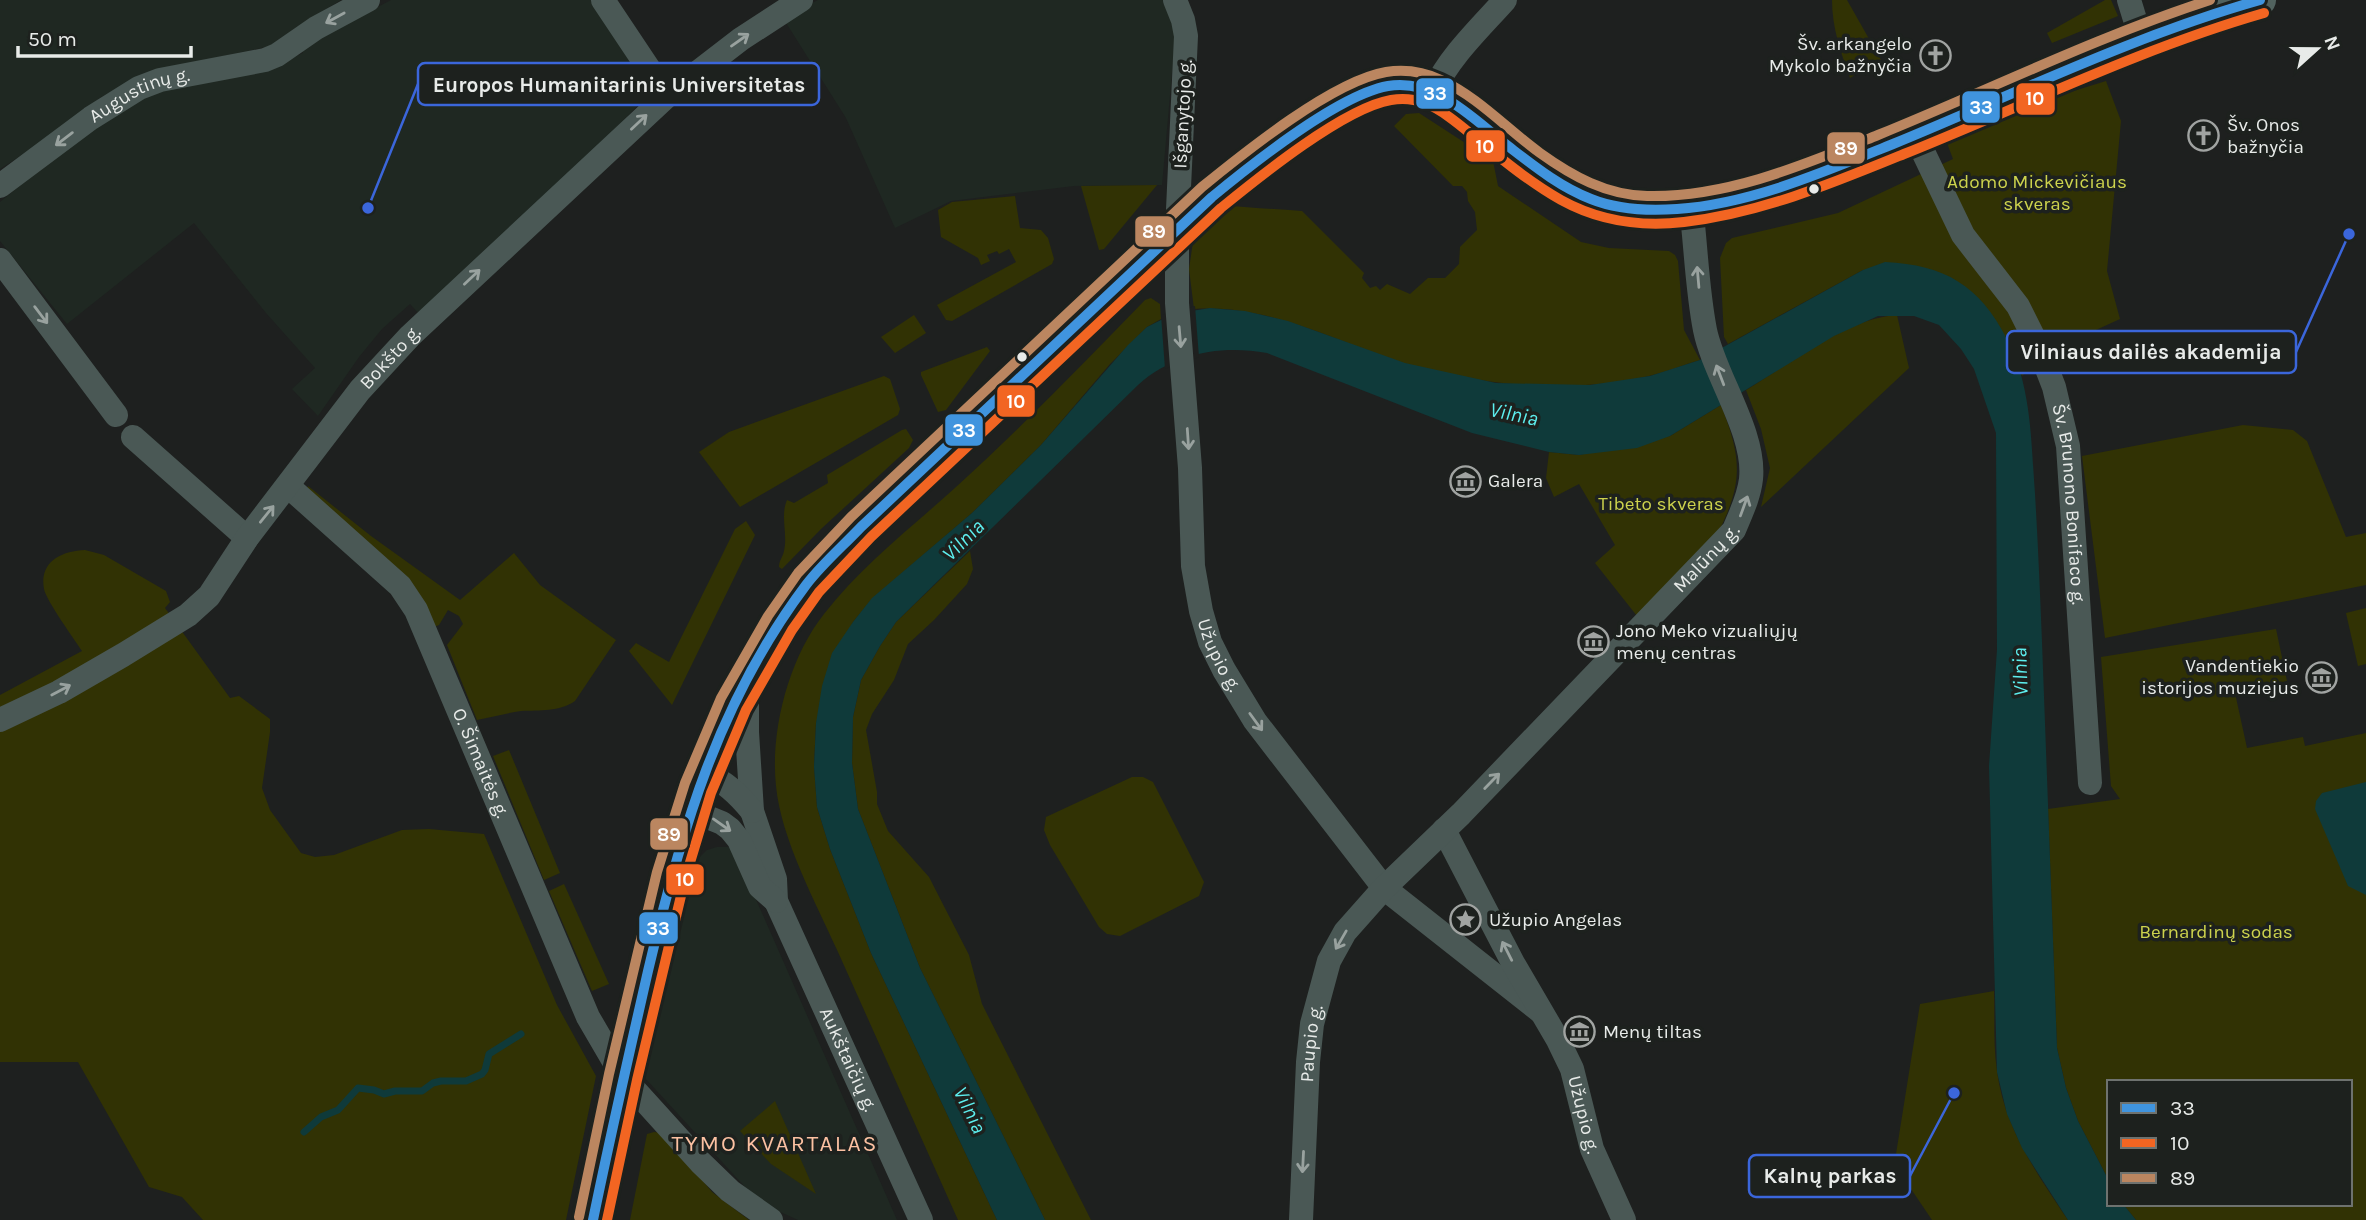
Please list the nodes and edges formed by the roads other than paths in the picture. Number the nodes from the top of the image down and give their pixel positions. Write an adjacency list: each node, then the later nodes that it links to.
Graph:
1 (368, 0): 12 (street, Augustinų g., one-way to 12)
2 (603, 0): 10 (street)
3 (801, 0): 10 (street, Bokšto g., one-way to 3)
4 (1175, 0): 14 (street, Išganytojo g.)
5 (1505, 0): 9 (street)
6 (2129, 0): 8 (street)
7 (2260, 0): 8 (main road)
8 (2141, 39): 11 (main road)
9 (1434, 90): 13 (main road); 14 (main road)
10 (667, 96): 18 (street, Bokšto g., one-way to 10)
11 (1915, 135): 13 (main road); 23 (street, Šv. Brunono Bonifaco g.)
12 (0, 186)
13 (1692, 206): 26 (street, Malūnų g., one-way to 13)
14 (1177, 231): 20 (main road); 27 (street, Užupio g., one-way to 27)
15 (0, 260): 16 (street, one-way to 16)
16 (116, 415)
17 (133, 437): 19 (street)
18 (288, 486): 19 (street, Bokšto g., one-way to 18); 30 (street, O. Šimaitės g.)
19 (247, 538): 21 (street, Bokšto g., one-way to 19)
20 (747, 680): 22 (main road); 25 (street, Aukštaičių g.)
21 (0, 720)
22 (704, 772): 24 (main road); 25 (street, Aukštaičių g.)
23 (2090, 783)
24 (690, 810): 28 (street, Aukštaičių g., one-way to 28); 30 (main road)
25 (752, 811): 28 (street, Aukštaičių g.)
26 (1444, 830): 27 (street); 29 (street, Užupio g., one-way to 26)
27 (1384, 888): 29 (street, Užupio g.); 34 (street, Paupio g., one-way to 34)
28 (776, 901): 33 (street, Aukštaičių g.)
29 (1540, 1011): 35 (street, Užupio g.)
30 (623, 1077): 31 (main road); 32 (street, O. Šimaitės g.)
31 (593, 1220)
32 (771, 1220)
33 (921, 1220)
34 (1301, 1220)
35 (1624, 1220)

